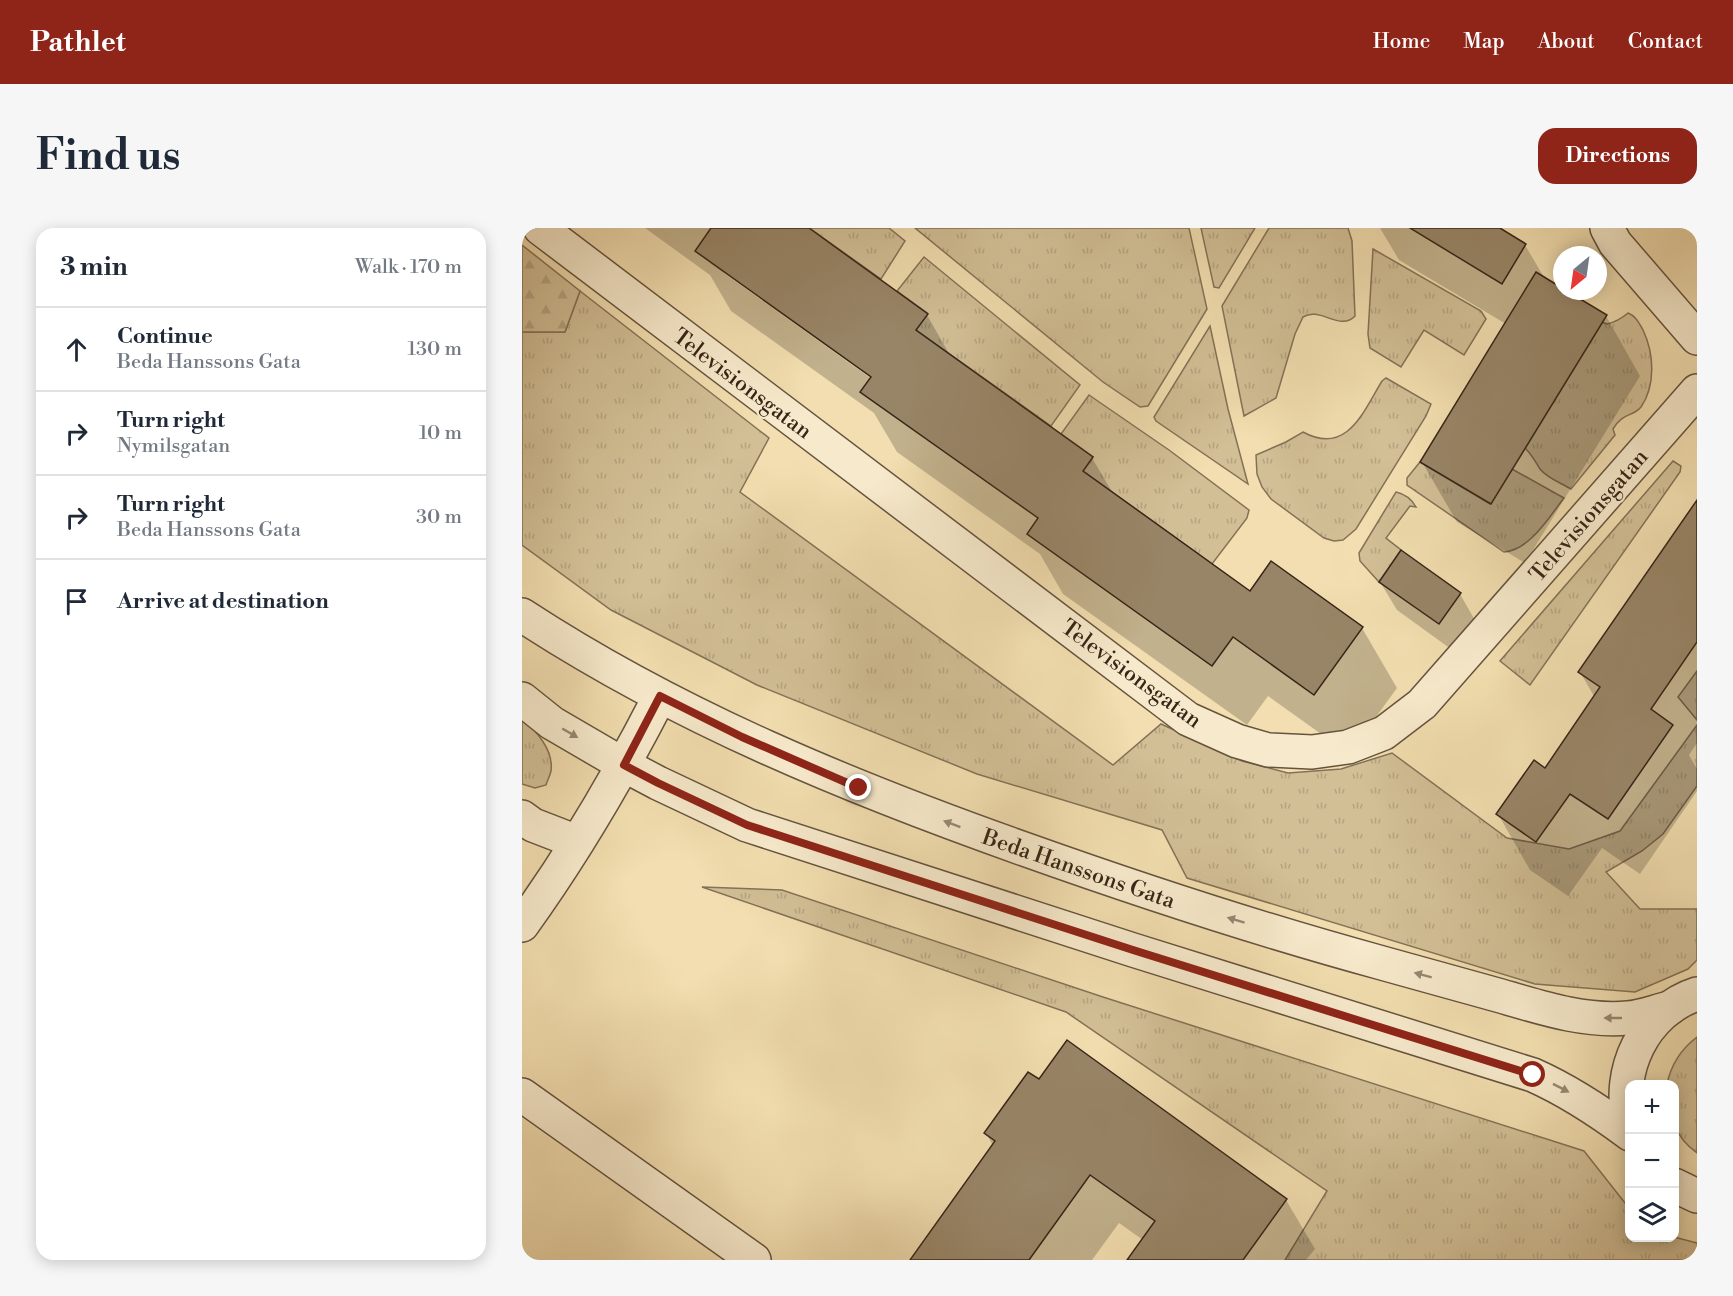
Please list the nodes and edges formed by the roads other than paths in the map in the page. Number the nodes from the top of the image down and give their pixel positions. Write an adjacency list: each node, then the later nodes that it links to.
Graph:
1 (540, 228): 4 (street, Televisionsgatan)
2 (1607, 228): 3 (street)
3 (1697, 338)
4 (1697, 392)
5 (522, 615): 6 (street, Beda Hanssons Gata)
6 (660, 696): 8 (street); 12 (street, Beda Hanssons Gata, one-way to 6)
7 (522, 699): 8 (street, one-way to 8)
8 (624, 765): 10 (street); 15 (street, one-way to 15)
9 (522, 817): 10 (street)
10 (577, 842): 11 (street)
11 (522, 925)
12 (1688, 997): 13 (street, Beda Hanssons Gata)
13 (1628, 1080)
14 (522, 1095): 18 (street)
15 (1625, 1131)
16 (1679, 1187): 17 (street)
17 (1697, 1196)
18 (754, 1260)

